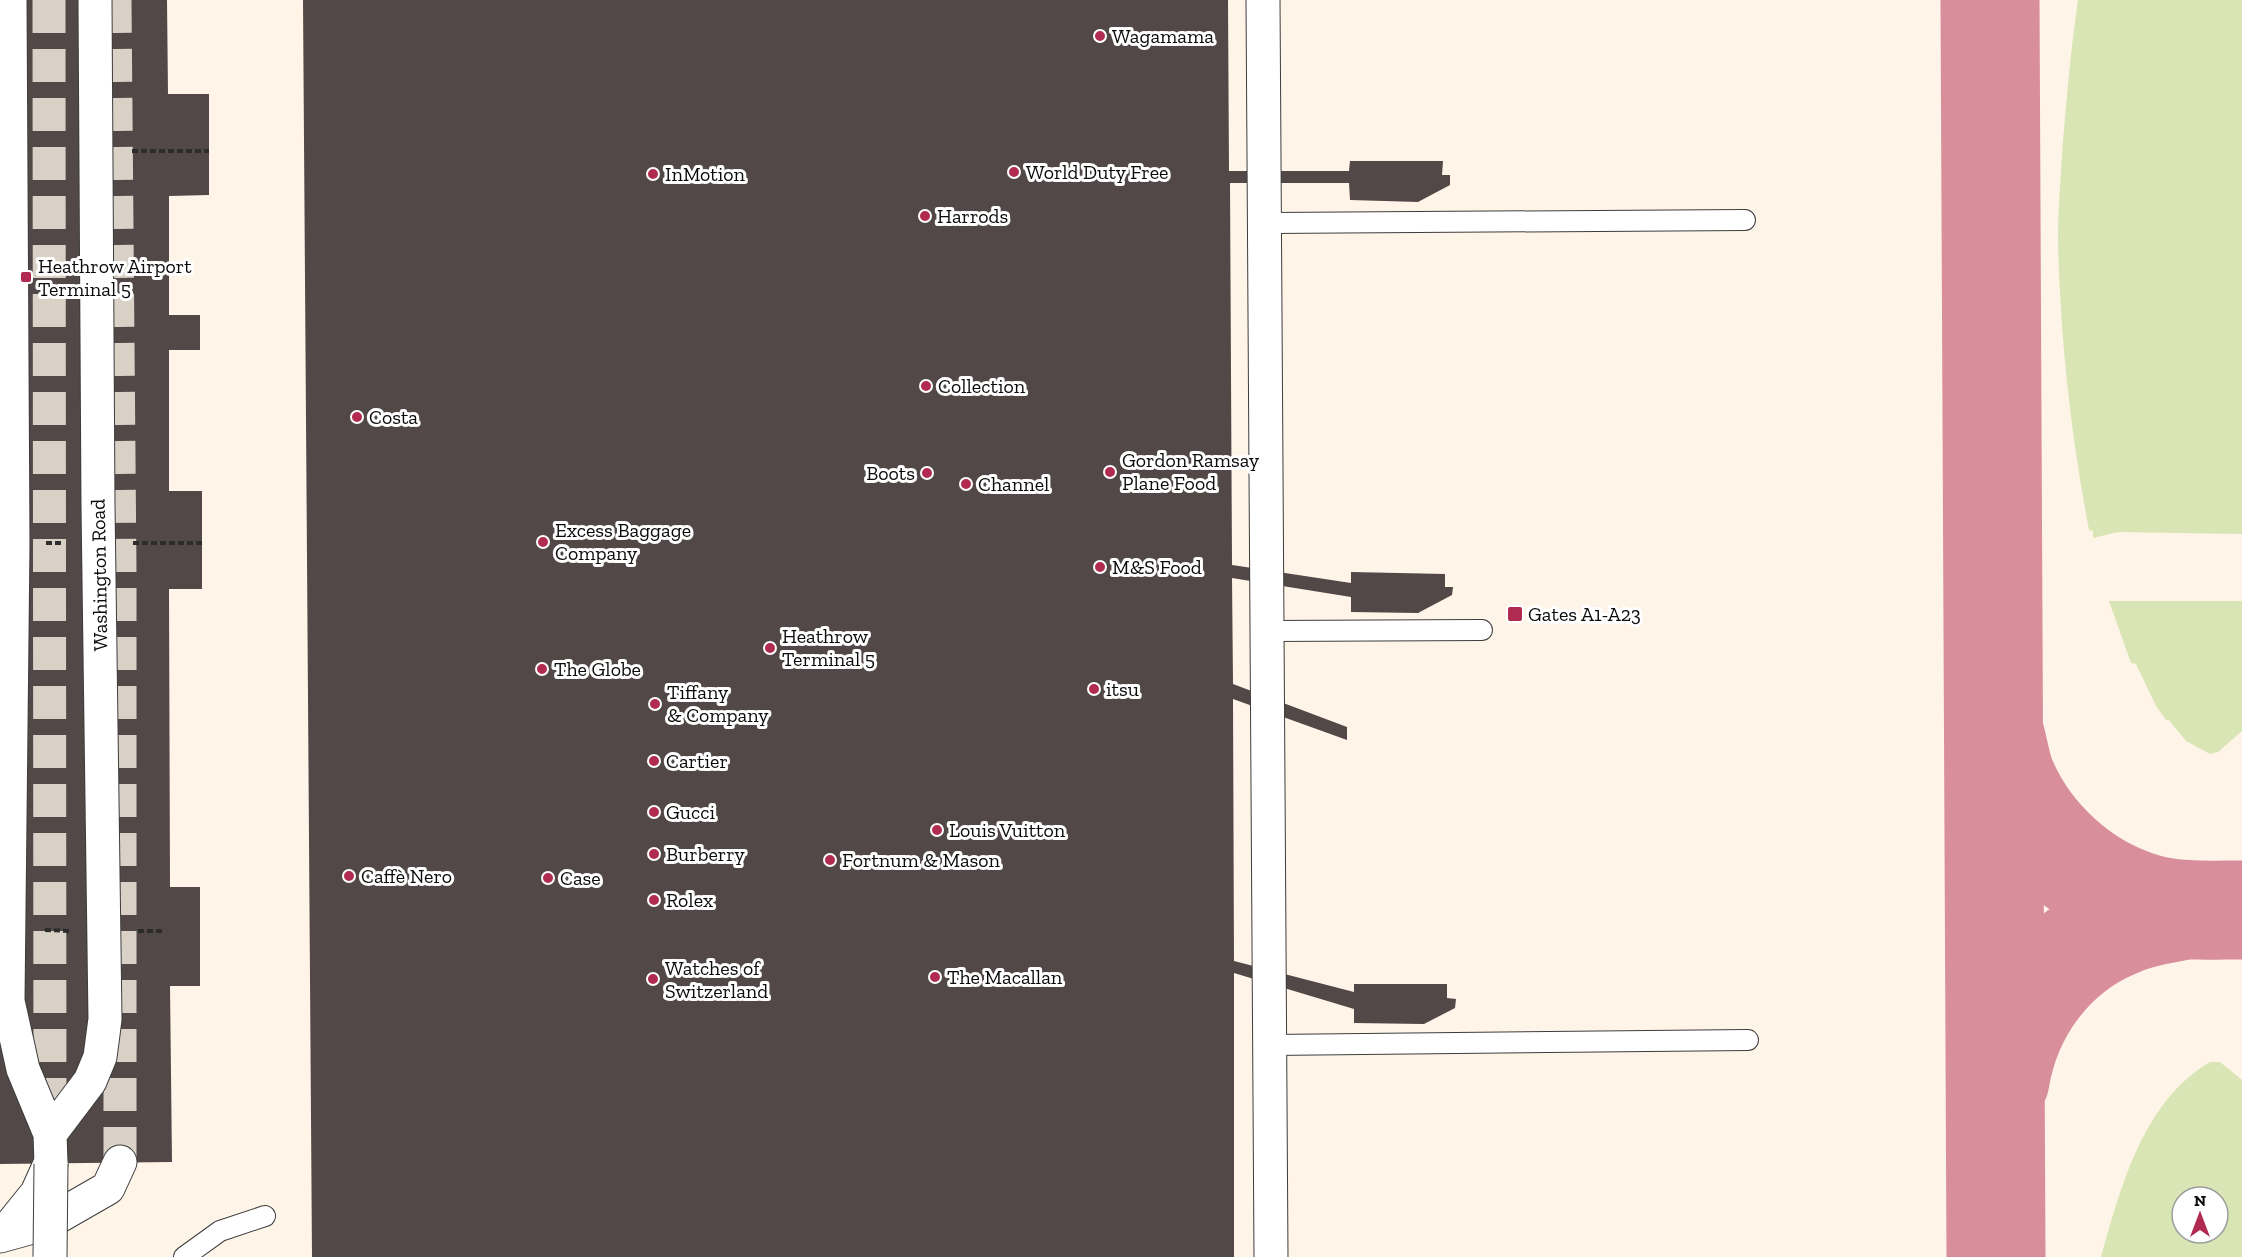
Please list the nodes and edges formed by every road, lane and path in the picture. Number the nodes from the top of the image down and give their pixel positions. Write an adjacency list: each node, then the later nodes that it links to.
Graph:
1 (10, 0): 12 (street)
2 (96, 0): 5 (street, Washington Road)
3 (1263, 0): 7 (street)
4 (209, 151): 5 (path)
5 (96, 152): 12 (street, Washington Road)
6 (1745, 220): 7 (lane)
7 (1265, 224): 9 (street)
8 (1482, 630): 9 (lane)
9 (1268, 631): 11 (street)
10 (1748, 1040): 11 (lane)
11 (1270, 1045): 18 (street)
12 (50, 1154): 15 (street, Washington Road); 16 (street, bridge)
13 (120, 1162): 15 (street)
14 (265, 1216): 17 (lane)
15 (1, 1235)
16 (50, 1257)
17 (184, 1257)
18 (1271, 1257)

